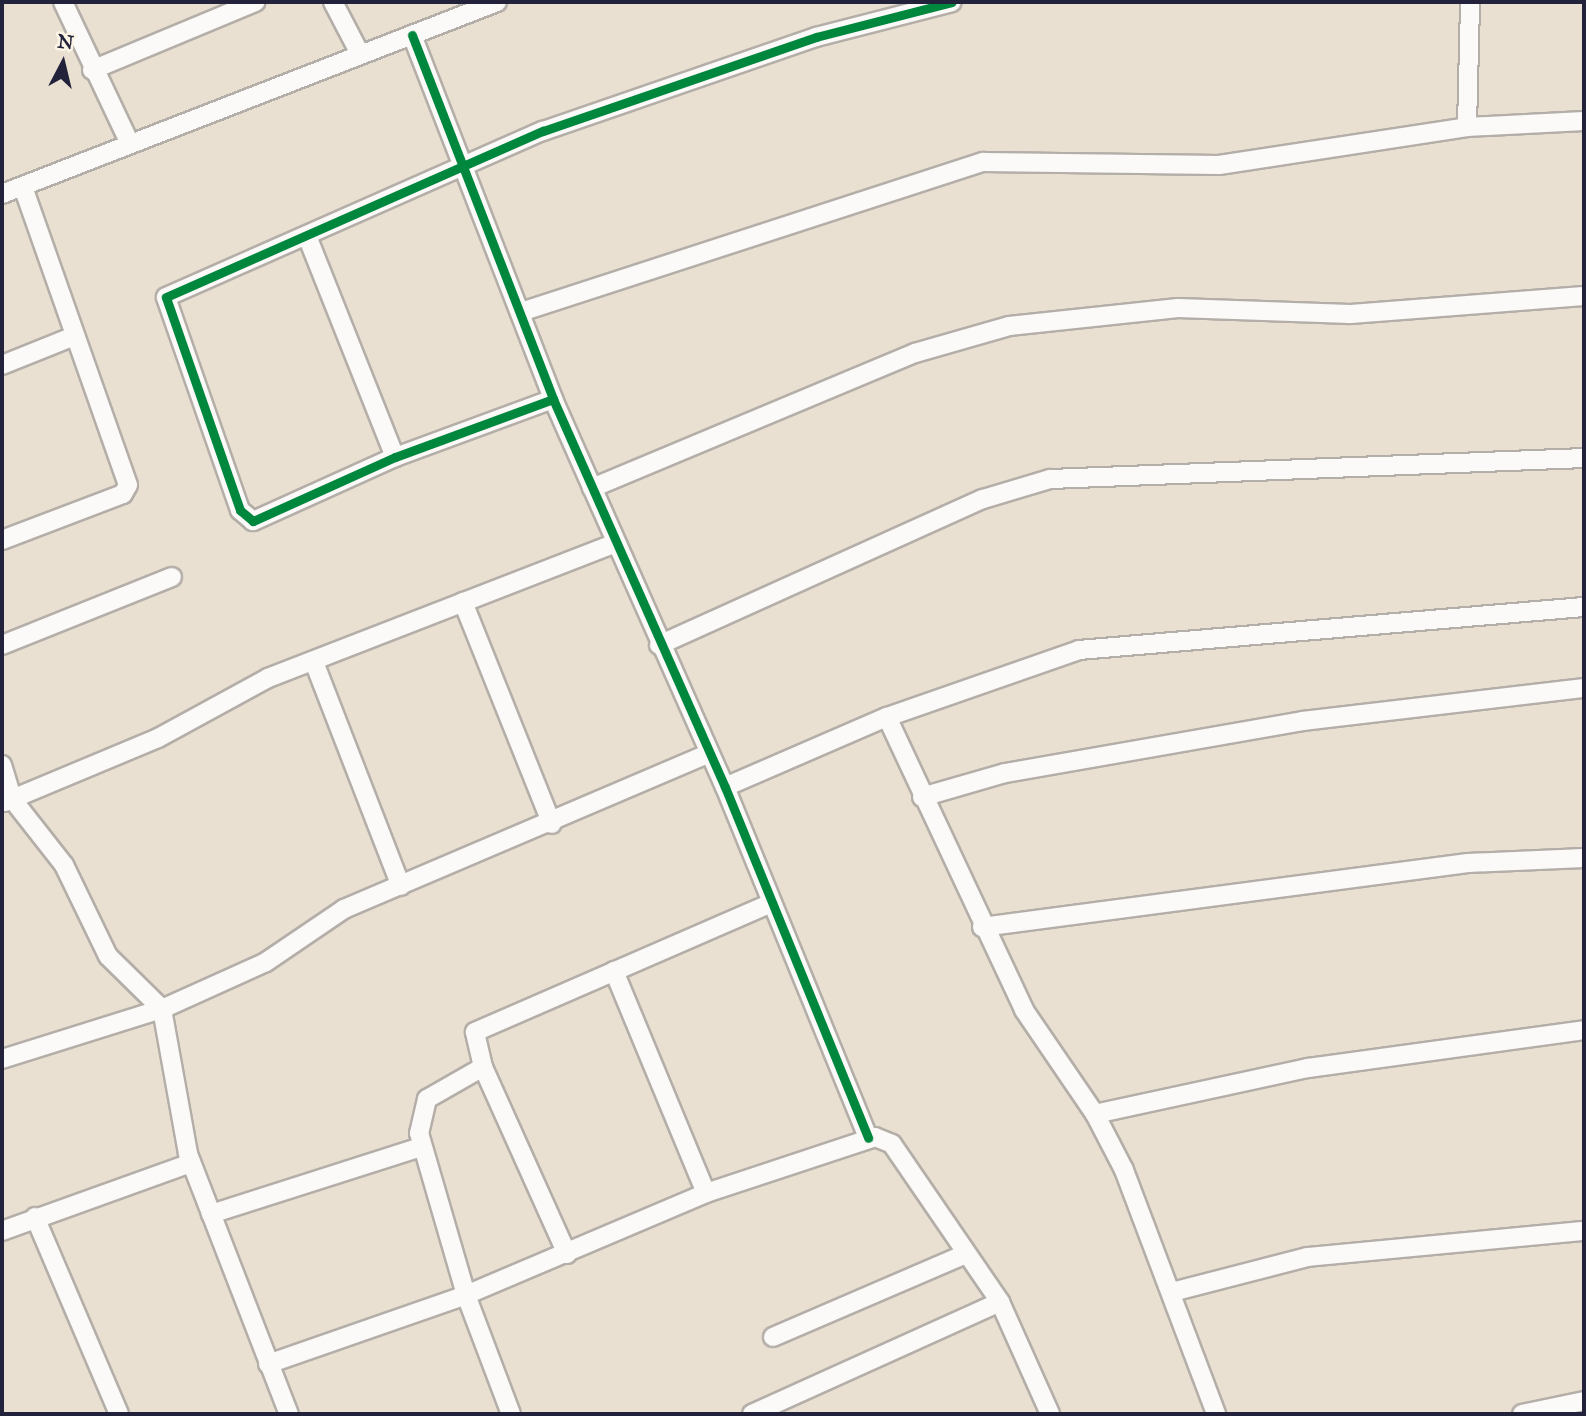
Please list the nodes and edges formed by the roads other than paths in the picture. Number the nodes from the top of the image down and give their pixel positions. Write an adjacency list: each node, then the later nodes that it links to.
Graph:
1 (62, 2): 9 (street)
2 (255, 2): 9 (street)
3 (333, 2): 8 (street)
4 (497, 2): 7 (street)
5 (952, 2): 13 (street)
6 (1470, 2): 11 (street)
7 (412, 35): 8 (street); 13 (street)
8 (359, 52): 12 (street)
9 (92, 70): 12 (street)
10 (1584, 121): 11 (street)
11 (1467, 127): 18 (street)
12 (130, 144): 14 (street)
13 (464, 168): 16 (street); 18 (street)
14 (23, 187): 15 (street); 19 (street)
15 (2, 194)
16 (307, 236): 22 (street); 22 (street)
17 (1584, 296): 24 (street)
18 (521, 312): 21 (street)
19 (74, 336): 20 (street); 25 (street)
20 (2, 365)
21 (553, 399): 22 (street); 24 (street)
22 (395, 457)
23 (1584, 458): 31 (street)
24 (592, 488): 26 (street)
25 (2, 540)
26 (613, 544): 28 (street); 31 (street)
27 (172, 577): 30 (street)
28 (463, 603): 32 (street); 40 (street)
29 (1584, 607): 34 (street)
30 (2, 645)
31 (659, 645): 35 (street)
32 (314, 662): 39 (street); 42 (street)
33 (1584, 688): 38 (street)
34 (887, 717): 37 (street); 38 (street)
35 (709, 753): 37 (street); 40 (street)
36 (2, 765): 39 (street)
37 (725, 787): 43 (street)
38 (922, 797): 44 (street)
39 (7, 802): 46 (street)
40 (552, 824): 42 (street)
41 (1584, 858): 44 (street)
42 (401, 886): 46 (street)
43 (771, 903): 45 (street); 51 (street)
44 (982, 927): 50 (street)
45 (614, 971): 49 (street); 54 (street)
46 (162, 1009): 48 (street); 53 (street)
47 (1584, 1030): 50 (street)
48 (2, 1059)
49 (483, 1067): 52 (street); 59 (street)
50 (1095, 1114): 61 (street)
51 (868, 1138): 54 (street); 60 (street)
52 (421, 1147): 55 (street); 62 (street)
53 (191, 1163): 55 (street); 56 (street)
54 (706, 1193): 59 (street)
55 (211, 1214): 65 (street)
56 (35, 1217): 57 (street); 67 (street)
57 (2, 1231)
58 (1584, 1231): 61 (street)
59 (567, 1254): 62 (street)
60 (966, 1254): 63 (street); 64 (street)
61 (1172, 1292): 72 (street)
62 (466, 1294): 65 (street); 69 (street)
63 (1000, 1302): 70 (street); 71 (street)
64 (773, 1337)
65 (268, 1364): 68 (street)
66 (1584, 1401): 73 (street)
67 (119, 1414)
68 (289, 1414)
69 (511, 1414)
70 (752, 1414)
71 (1050, 1414)
72 (1216, 1414)
73 (1522, 1414)

